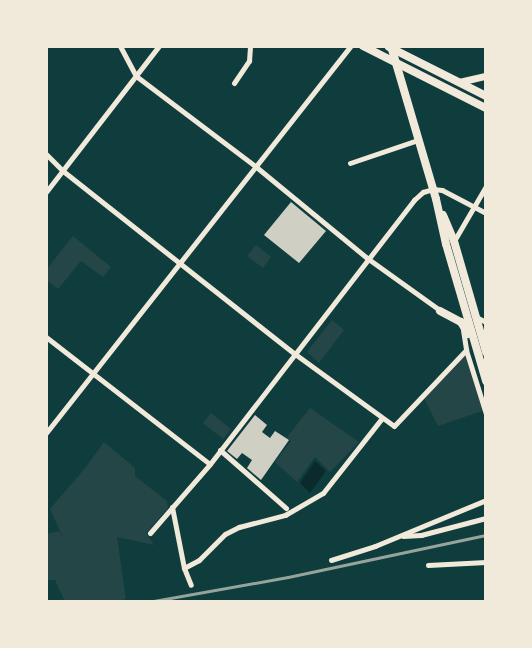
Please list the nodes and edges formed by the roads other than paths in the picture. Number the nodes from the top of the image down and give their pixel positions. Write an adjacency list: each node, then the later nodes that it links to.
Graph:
1 (120, 46): 8 (street)
2 (159, 46): 8 (street)
3 (250, 46): 11 (street)
4 (350, 46): 17 (street)
5 (363, 46): 7 (main road)
6 (394, 48): 7 (main road); 10 (main road)
7 (395, 61): 13 (main road); 14 (main road)
8 (136, 76): 17 (street); 18 (street)
9 (486, 76): 10 (street)
10 (459, 82): 12 (main road)
11 (234, 83)
12 (486, 96)
13 (486, 108)
14 (418, 140): 16 (street); 20 (main road)
15 (46, 154): 18 (street)
16 (350, 163)
17 (254, 166): 26 (street); 27 (street)
18 (63, 171): 21 (street); 27 (street)
19 (486, 186): 23 (street)
20 (433, 189): 22 (main road); 23 (street); 26 (street)
21 (46, 192)
22 (436, 199): 25 (main road); 36 (main road)
23 (474, 206): 24 (street); 25 (street)
24 (486, 213)
25 (454, 241): 29 (main road)
26 (367, 258): 28 (street); 34 (street)
27 (179, 262): 34 (street); 35 (street)
28 (440, 311): 32 (street); 36 (main road)
29 (476, 317): 30 (street); 33 (main road)
30 (486, 322)
31 (46, 336): 35 (street)
32 (466, 350): 37 (street); 38 (street)
33 (486, 352)
34 (295, 354): 38 (street); 40 (street)
35 (92, 374): 39 (street); 41 (street)
36 (485, 380)
37 (486, 414)
38 (382, 418): 51 (street)
39 (46, 433)
40 (220, 450): 41 (street); 44 (street)
41 (210, 464): 43 (street)
42 (486, 500): 47 (street)
43 (172, 507): 46 (street); 51 (street)
44 (286, 508)
45 (486, 518): 47 (street)
46 (150, 533)
47 (397, 536): 48 (street)
48 (331, 560)
49 (486, 562): 50 (street)
50 (428, 565)
51 (184, 568): 52 (street)
52 (191, 585)

